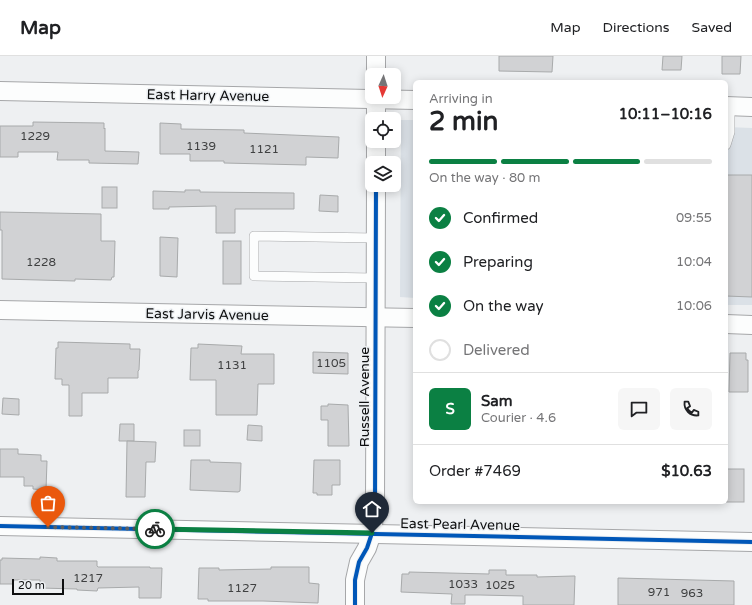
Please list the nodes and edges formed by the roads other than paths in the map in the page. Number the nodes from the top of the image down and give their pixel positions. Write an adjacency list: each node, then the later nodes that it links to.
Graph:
1 (376, 56): 2 (street)
2 (376, 68)
3 (0, 91): 4 (street, East Harry Avenue)
4 (365, 98)
5 (401, 99): 6 (street, East Harry Avenue)
6 (413, 100)
7 (728, 106): 8 (street); 9 (lane)
8 (752, 107)
9 (728, 138)
10 (376, 192): 11 (street, Russell Avenue)
11 (376, 238): 12 (street, Russell Avenue); 12 (lane)
12 (375, 278): 14 (street, Russell Avenue)
13 (0, 310): 14 (street, East Jarvis Avenue)
14 (375, 317): 15 (street, East Jarvis Avenue); 19 (street, Russell Avenue)
15 (413, 318)
16 (728, 324): 17 (street)
17 (752, 325)
18 (0, 526): 19 (street, East Pearl Avenue)
19 (372, 533): 20 (street, East Pearl Avenue); 21 (street, Russell Avenue)
20 (752, 542)
21 (355, 605)

